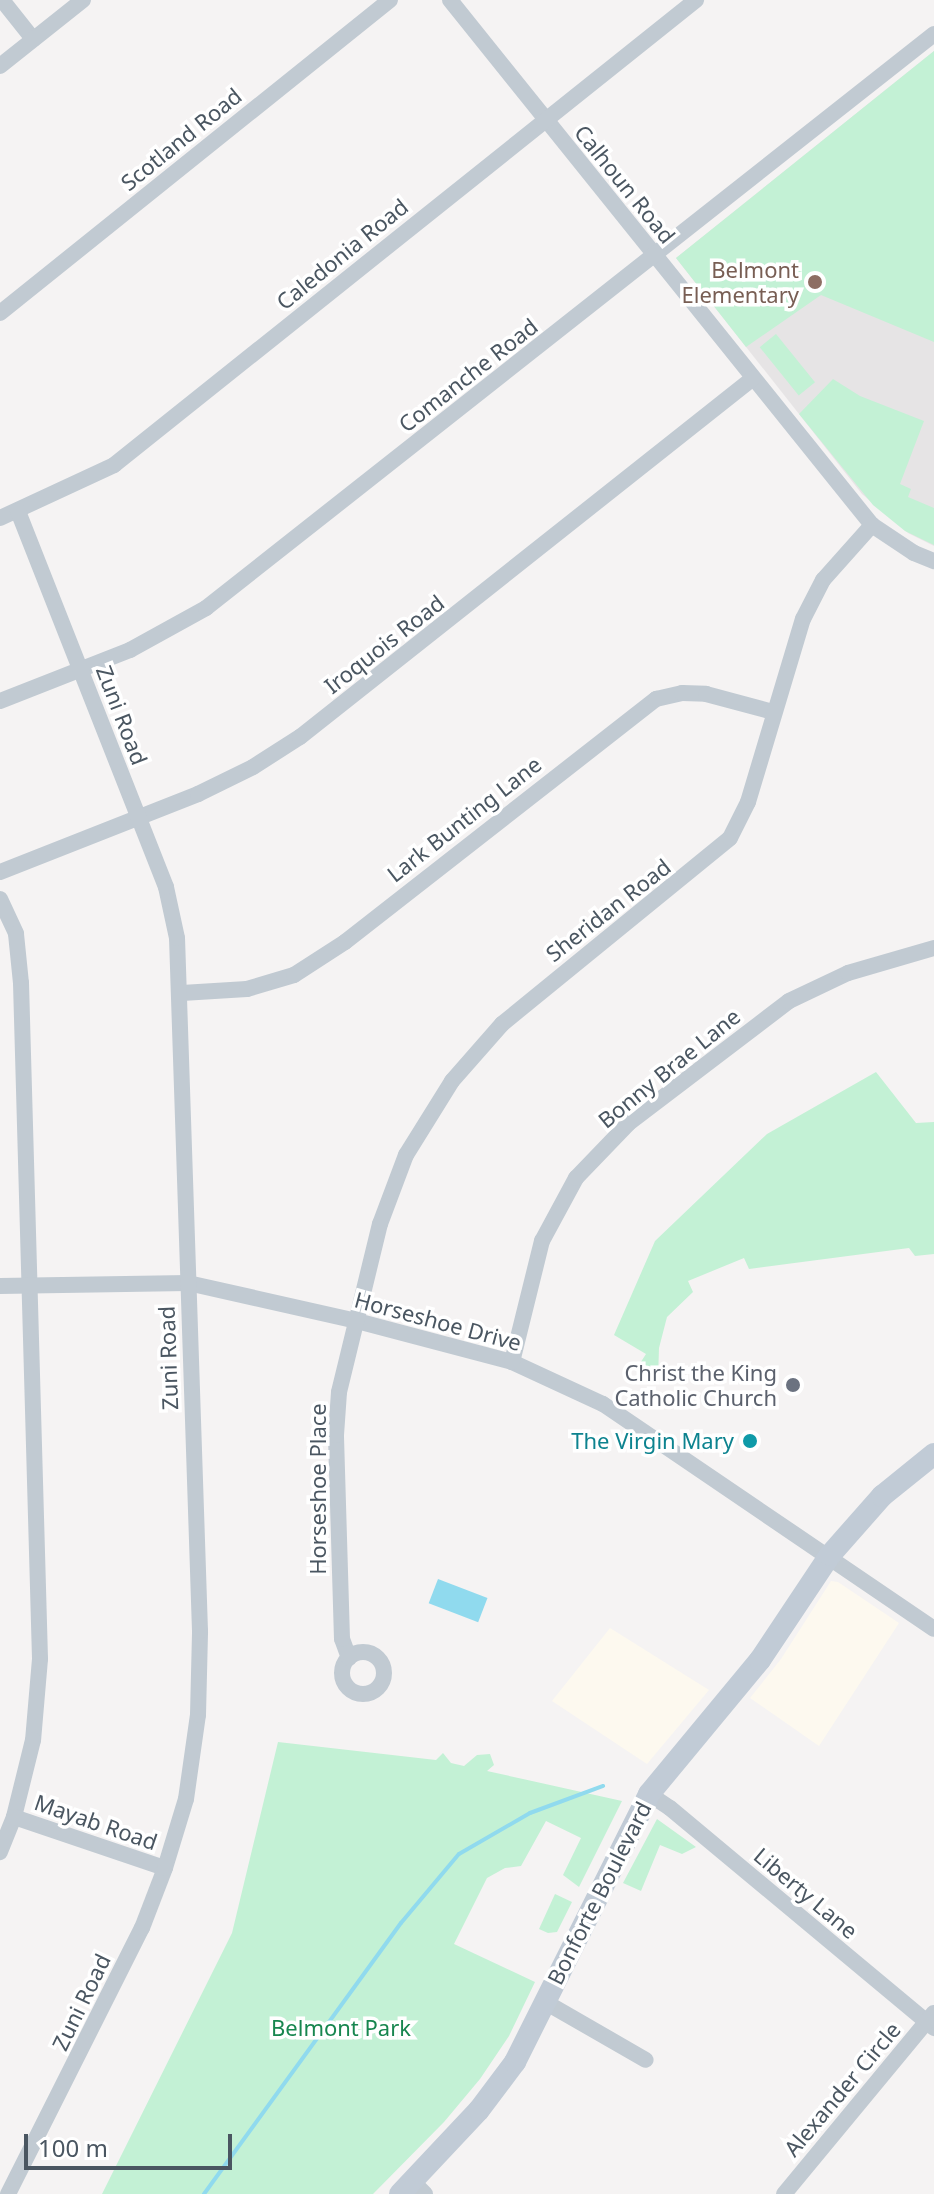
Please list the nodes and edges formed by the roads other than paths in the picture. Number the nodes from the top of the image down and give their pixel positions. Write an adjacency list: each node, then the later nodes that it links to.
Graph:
1 (2, 0): 7 (street)
2 (83, 0): 7 (street)
3 (390, 0): 11 (street, Scotland Road)
4 (450, 0): 9 (street, Calhoun Road)
5 (696, 0): 9 (street, Caledonia Road)
6 (934, 34): 10 (street, Comanche Road)
7 (33, 39): 8 (street)
8 (0, 66)
9 (544, 120): 10 (street, Calhoun Road); 13 (street, Caledonia Road)
10 (655, 255): 12 (street, Calhoun Road); 17 (street, Comanche Road)
11 (0, 313)
12 (752, 379): 15 (street, Calhoun Road); 20 (street, Iroquois Road)
13 (18, 511): 14 (street, Caledonia Road); 17 (street, Zuni Road)
14 (0, 518)
15 (872, 525): 16 (street, Calhoun Road); 19 (street, Sheridan Road)
16 (934, 561)
17 (81, 670): 18 (street, Comanche Road); 20 (street, Zuni Road)
18 (0, 701)
19 (773, 712): 24 (street, Lark Bunting Lane); 28 (street, Sheridan Road)
20 (139, 819): 21 (street, Iroquois Road); 24 (street, Zuni Road)
21 (0, 872)
22 (0, 899): 26 (street)
23 (934, 948): 29 (street, Bonny Brae Lane)
24 (182, 993): 25 (street, Zuni Road)
25 (188, 1283): 26 (street, Horseshoe Drive); 28 (street, Horseshoe Drive); 37 (street, Zuni Road)
26 (30, 1285): 27 (street, Horseshoe Drive); 35 (street)
27 (0, 1286)
28 (357, 1321): 29 (street, Horseshoe Drive); 33 (street, Horseshoe Place)
29 (512, 1362): 31 (street, Horseshoe Drive)
30 (934, 1454): 31 (main road, Bonforte Boulevard)
31 (830, 1555): 32 (street, Horseshoe Drive); 34 (main road, Bonforte Boulevard)
32 (934, 1629)
33 (349, 1658)
34 (649, 1794): 38 (main road, Bonforte Boulevard); 39 (street, Liberty Lane)
35 (14, 1817): 36 (street); 37 (street, Mayab Road)
36 (0, 1852)
37 (165, 1868): 42 (street, Zuni Road)
38 (545, 2002): 40 (street); 41 (main road, Bonforte Boulevard)
39 (932, 2021): 43 (street, Alexander Circle)
40 (646, 2060)
41 (413, 2190)
42 (8, 2194)
43 (784, 2194)

